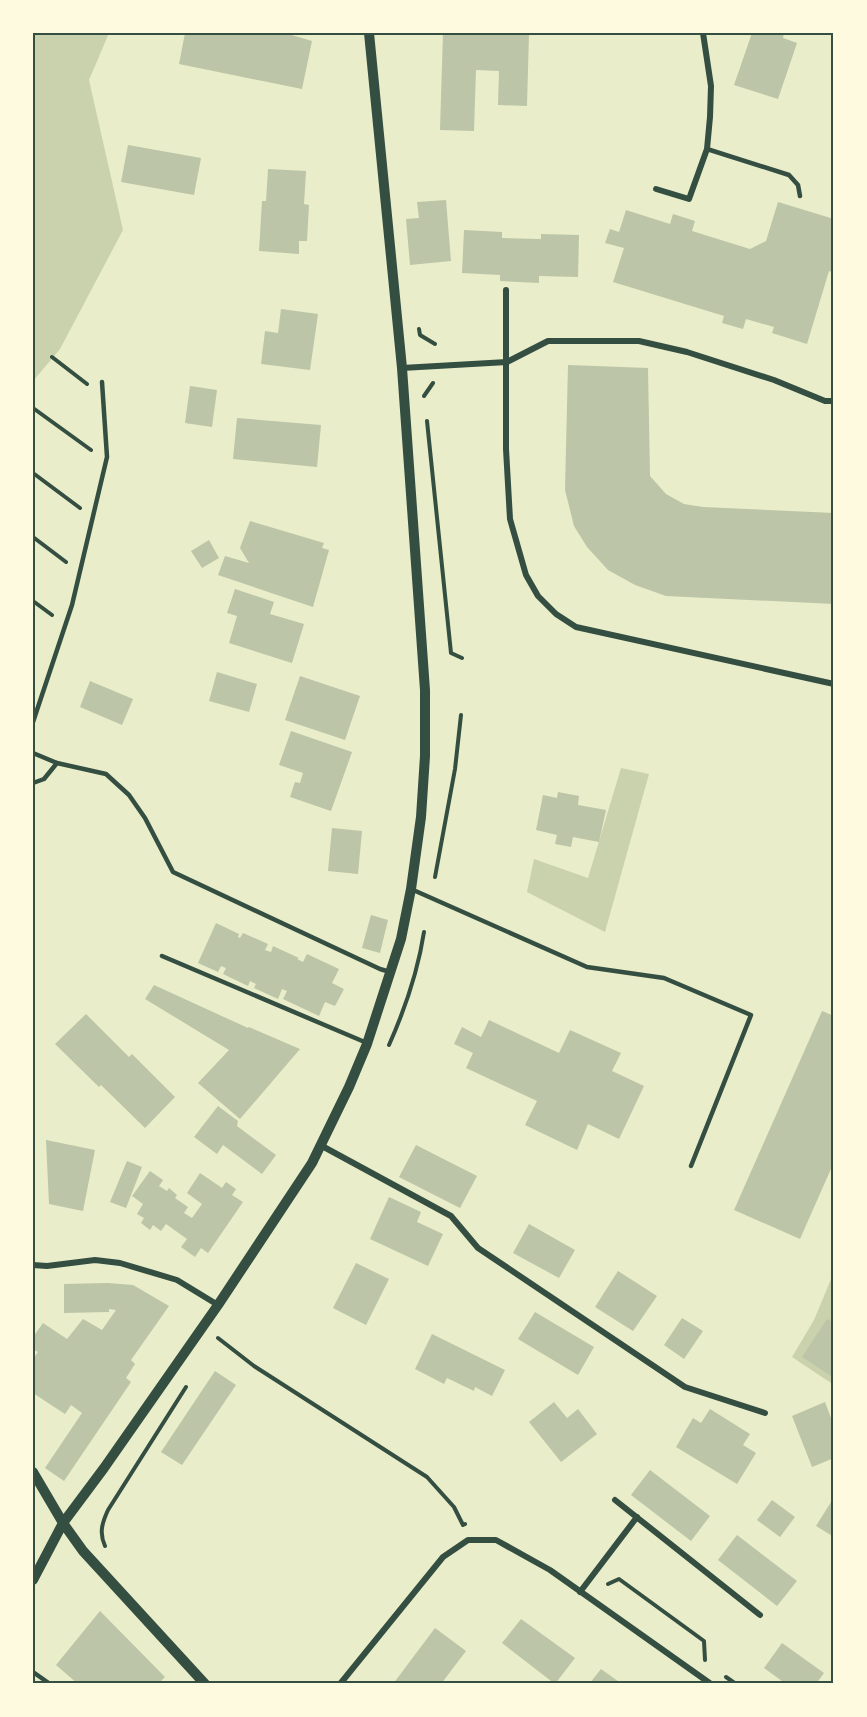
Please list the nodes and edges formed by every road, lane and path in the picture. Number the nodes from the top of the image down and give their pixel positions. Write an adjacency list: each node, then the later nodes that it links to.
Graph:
1 (369, 33): 9 (street)
2 (703, 33): 3 (street)
3 (707, 149): 4 (street); 5 (lane)
4 (656, 189)
5 (800, 196)
6 (506, 290): 8 (street)
7 (52, 357): 12 (path)
8 (507, 362): 9 (street); 13 (street); 25 (street)
9 (402, 368): 32 (street)
10 (102, 382): 12 (lane)
11 (433, 383): 14 (path)
12 (103, 397): 17 (lane)
13 (834, 401)
14 (425, 405)
15 (33, 408): 17 (path)
16 (427, 417): 24 (path)
17 (106, 462): 19 (lane)
18 (33, 472): 19 (path)
19 (93, 517): 21 (lane)
20 (33, 537): 21 (path)
21 (79, 573): 23 (lane)
22 (33, 601): 23 (path)
23 (65, 625): 27 (lane)
24 (462, 658)
25 (834, 684)
26 (461, 715): 31 (path)
27 (33, 722)
28 (33, 753): 29 (lane)
29 (57, 763): 30 (lane); 34 (lane)
30 (33, 783)
31 (435, 877)
32 (411, 889): 34 (street); 37 (lane)
33 (162, 957): 35 (lane)
34 (391, 973): 35 (street)
35 (367, 1044): 36 (street)
36 (322, 1146): 39 (street); 42 (street)
37 (691, 1166)
38 (33, 1265): 39 (street)
39 (218, 1305): 46 (street)
40 (211, 1348): 47 (path)
41 (187, 1387): 48 (path)
42 (765, 1413)
43 (33, 1472): 46 (street)
44 (615, 1500): 45 (street)
45 (638, 1517): 51 (street); 52 (street)
46 (63, 1523): 49 (street); 57 (street)
47 (469, 1524)
48 (110, 1554)
49 (33, 1580)
50 (600, 1589): 53 (path)
51 (580, 1592): 58 (street); 59 (street)
52 (760, 1615)
53 (705, 1662)
54 (33, 1672): 56 (lane)
55 (720, 1673): 60 (path)
56 (50, 1684)
57 (205, 1684)
58 (340, 1684)
59 (711, 1684)
60 (736, 1684)

